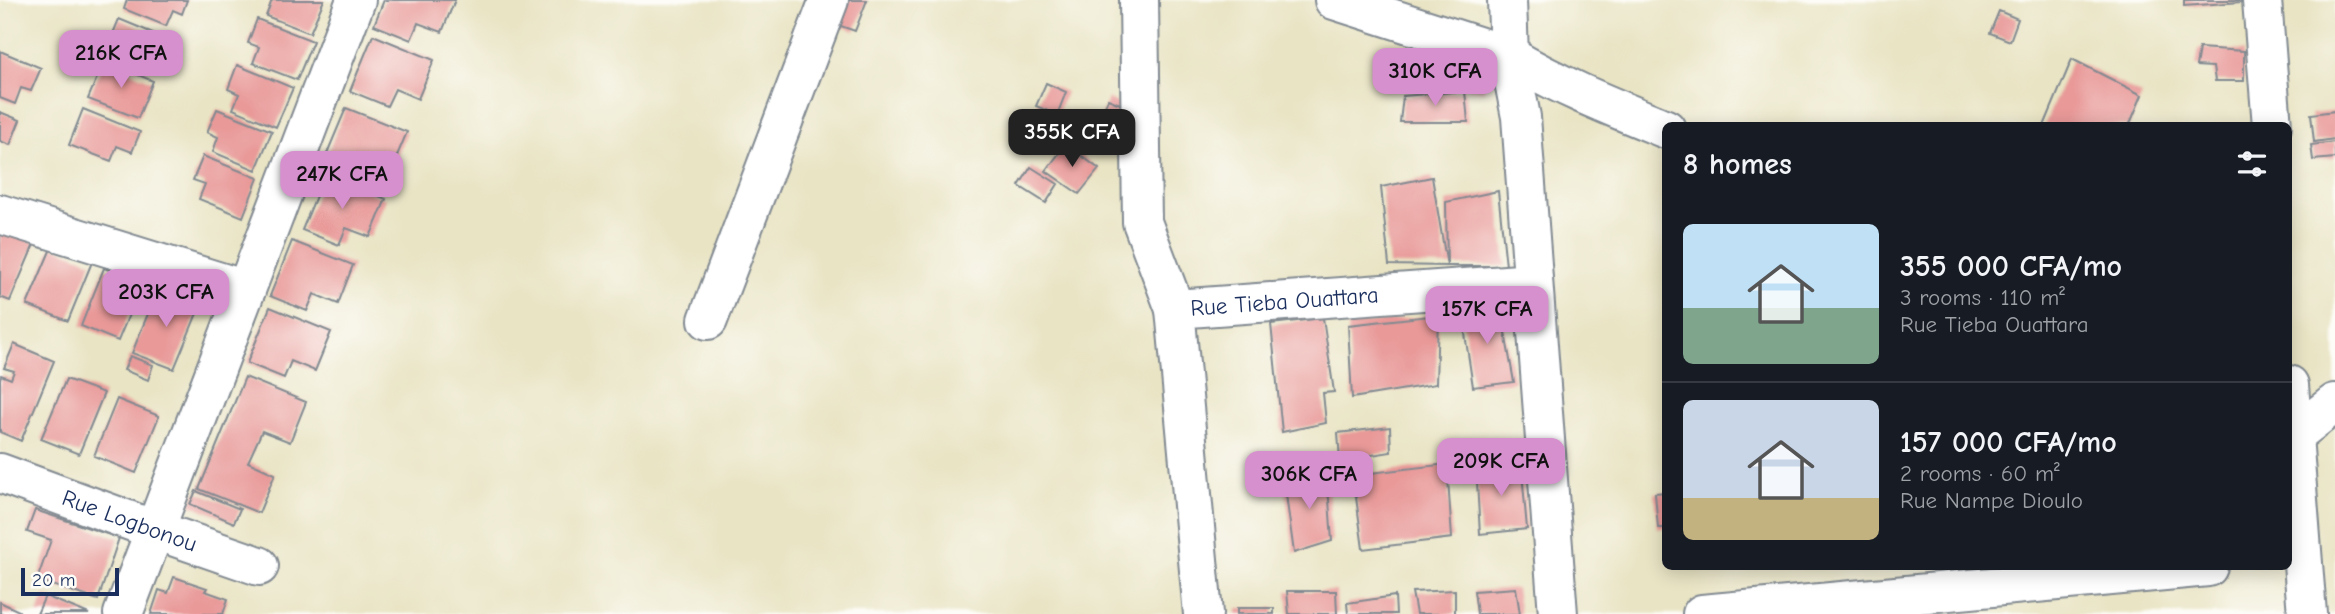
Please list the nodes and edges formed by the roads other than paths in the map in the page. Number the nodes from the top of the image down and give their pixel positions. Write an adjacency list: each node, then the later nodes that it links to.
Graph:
1 (356, 0): 12 (street)
2 (829, 0): 14 (street)
3 (1139, 0): 13 (street)
4 (1334, 0): 7 (street)
5 (1507, 0): 7 (street)
6 (2262, 0): 8 (street)
7 (1509, 56): 9 (street); 11 (street)
8 (2272, 122)
9 (1662, 126)
10 (0, 214): 12 (street)
11 (1533, 283): 13 (street, Rue Tieba Ouattara); 27 (street)
12 (246, 290): 18 (street)
13 (1175, 309): 26 (street, Rue Tieba Ouattara)
14 (708, 320)
15 (2335, 403): 16 (street)
16 (2292, 436): 19 (street)
17 (0, 472): 18 (street, Rue Logbonou)
18 (155, 530): 20 (street, Rue Logbonou); 25 (street)
19 (2296, 559): 29 (street)
20 (259, 566)
21 (2193, 570): 23 (street)
22 (1877, 582): 23 (street); 24 (street)
23 (2060, 597)
24 (1810, 609): 28 (street)
25 (123, 614)
26 (1203, 614)
27 (1558, 614)
28 (1702, 614)
29 (2307, 614)

